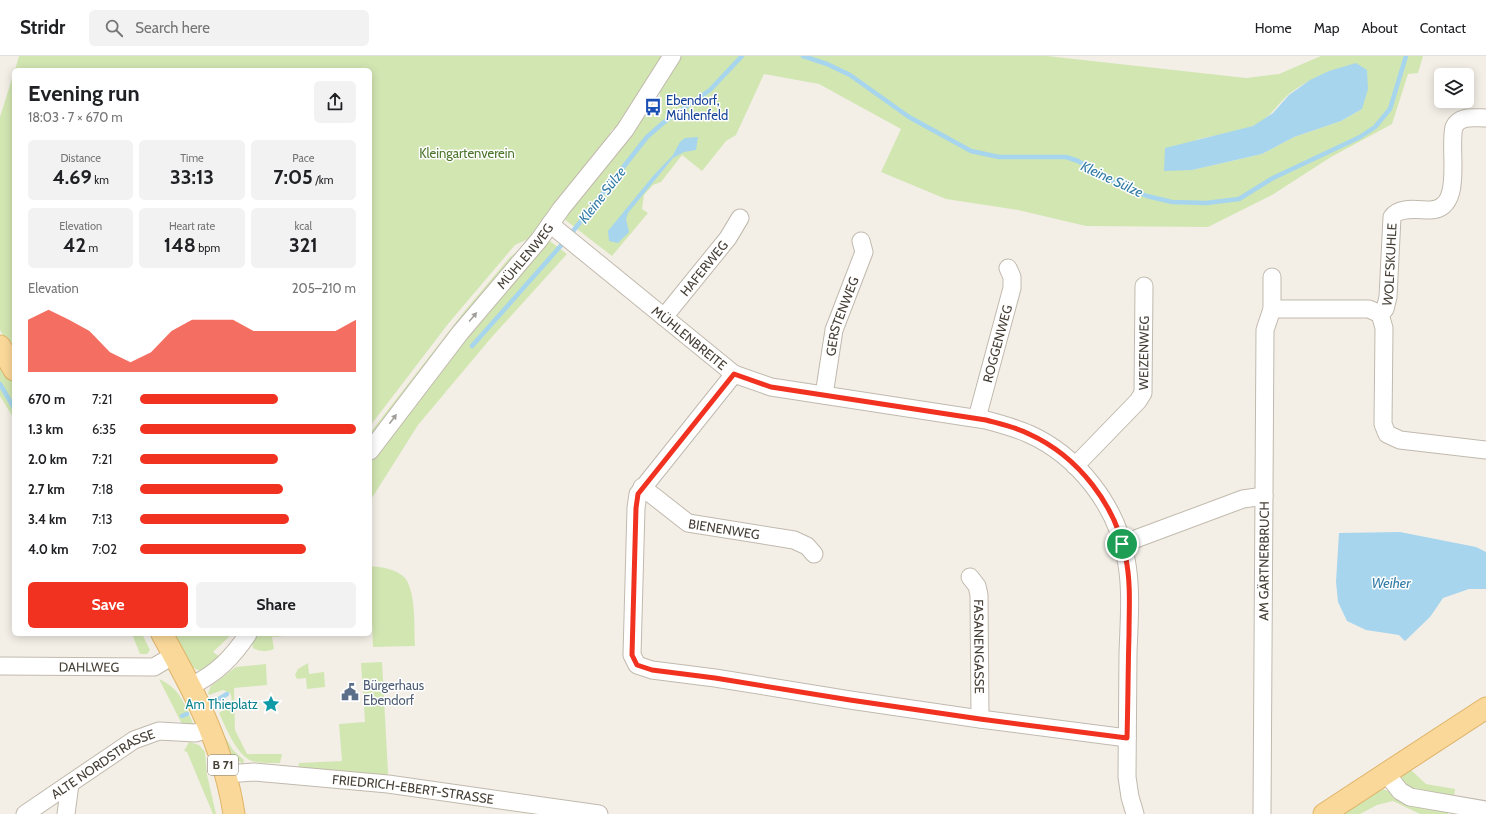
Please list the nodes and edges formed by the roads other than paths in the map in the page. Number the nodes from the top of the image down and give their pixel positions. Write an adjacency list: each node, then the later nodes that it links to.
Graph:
1 (672, 56): 4 (street, MÜHLENWEG)
2 (1486, 118): 10 (street, WOLFSKUHLE)
3 (740, 218): 11 (street, HAFERWEG)
4 (562, 233): 11 (street, MÜHLENBREITE); 17 (street, MÜHLENWEG, one-way to 4)
5 (861, 241): 15 (street, GERSTENWEG)
6 (1008, 268): 16 (street, ROGGENWEG)
7 (1272, 277): 9 (street, AM GÄRTNERBRUCH)
8 (1144, 286): 19 (street, WEIZENWEG)
9 (1272, 309): 10 (street); 21 (street, AM GÄRTNERBRUCH)
10 (1380, 314): 18 (street)
11 (664, 317): 14 (street, MÜHLENBREITE)
12 (0, 346): 13 (main road)
13 (12, 367)
14 (734, 374): 15 (street, MÜHLENBREITE); 20 (street)
15 (824, 395): 16 (street, MÜHLENBREITE)
16 (977, 418): 19 (street, MÜHLENBREITE)
17 (372, 448)
18 (1486, 450)
19 (1075, 466): 22 (street, MÜHLENBREITE)
20 (642, 487): 23 (street, BIENENWEG); 31 (street)
21 (1264, 496): 22 (street); 43 (street, AM GÄRTNERBRUCH)
22 (1122, 544): 33 (street, MÜHLENBREITE)
23 (814, 554)
24 (970, 577): 31 (street, FASANENGASSE)
25 (163, 636): 27 (main road, B 71)
26 (247, 636): 29 (street)
27 (174, 655): 28 (street, DAHLWEG); 29 (main road, B 71)
28 (0, 666)
29 (194, 692): 32 (main road, B 71)
30 (1486, 708): 34 (main road)
31 (980, 719): 33 (street)
32 (209, 724): 35 (main road, B 71); 36 (street, ALTE NORDSTRASSE)
33 (1127, 738): 42 (street, MÜHLENBREITE)
34 (1386, 773): 37 (street); 44 (main road)
35 (226, 774): 40 (main road, B 71); 41 (street, FRIEDRICH-EBERT-STRASSE)
36 (70, 784): 38 (street, ALTE NORDSTRASSE); 39 (street)
37 (1486, 810)
38 (25, 814)
39 (66, 814)
40 (234, 814)
41 (599, 814)
42 (1135, 814)
43 (1262, 814)
44 (1324, 814)

